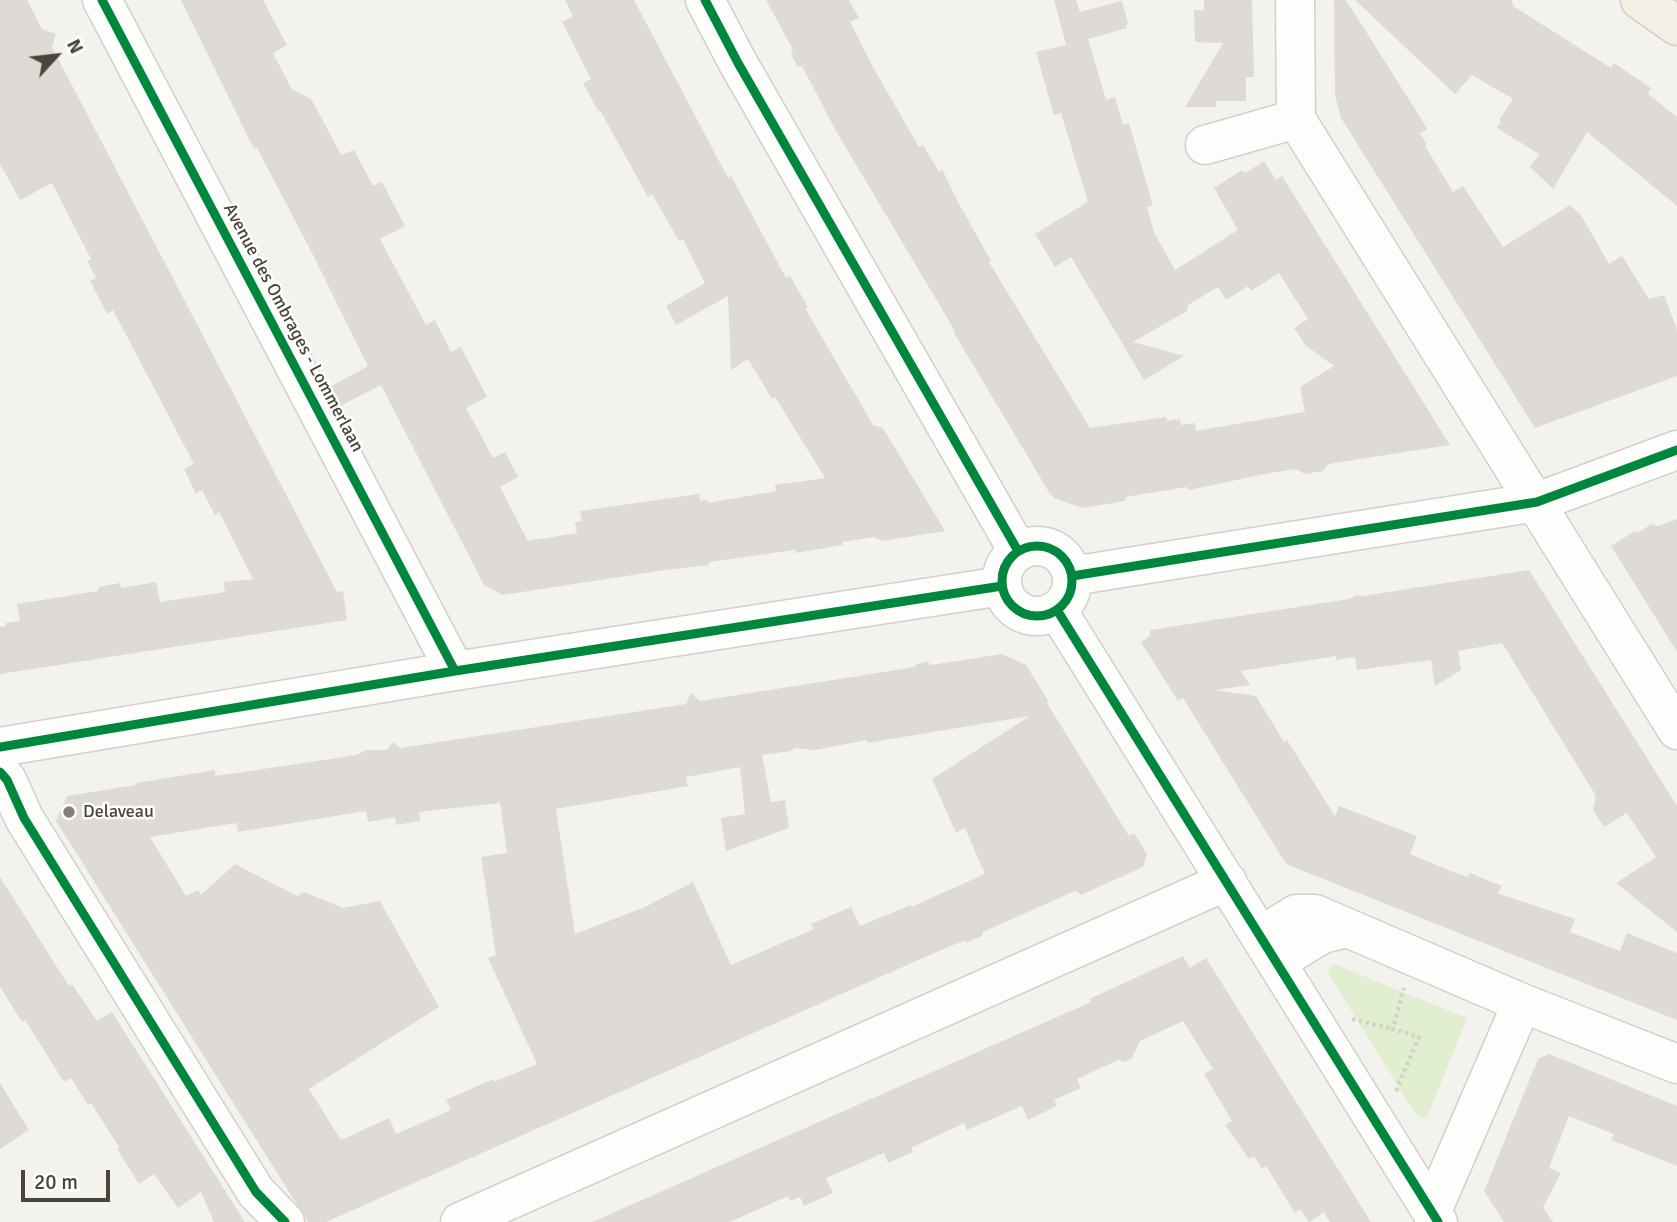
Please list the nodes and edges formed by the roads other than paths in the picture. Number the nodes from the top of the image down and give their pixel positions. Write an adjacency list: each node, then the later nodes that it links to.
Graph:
1 (102, 0): 14 (street, Avenue des Ombrages - Lommerlaan)
2 (705, 0): 10 (street)
3 (1295, 0): 6 (street)
4 (1640, 0): 5 (main road)
5 (1677, 26)
6 (1296, 119): 7 (street); 9 (street)
7 (1205, 145)
8 (1677, 450): 9 (street)
9 (1537, 502): 11 (street); 15 (street)
10 (1018, 551): 11 (street); 12 (street)
11 (1072, 576): 13 (street)
12 (1002, 586): 13 (street); 14 (street)
13 (1058, 610): 18 (street)
14 (455, 671): 16 (street)
15 (1677, 730)
16 (0, 747)
17 (0, 772): 23 (street)
18 (1227, 881): 19 (street); 24 (street)
19 (1270, 948): 20 (street); 22 (street)
20 (1522, 1003): 21 (street); 22 (street)
21 (1677, 1064)
22 (1435, 1217)
23 (285, 1222)
24 (460, 1222)

